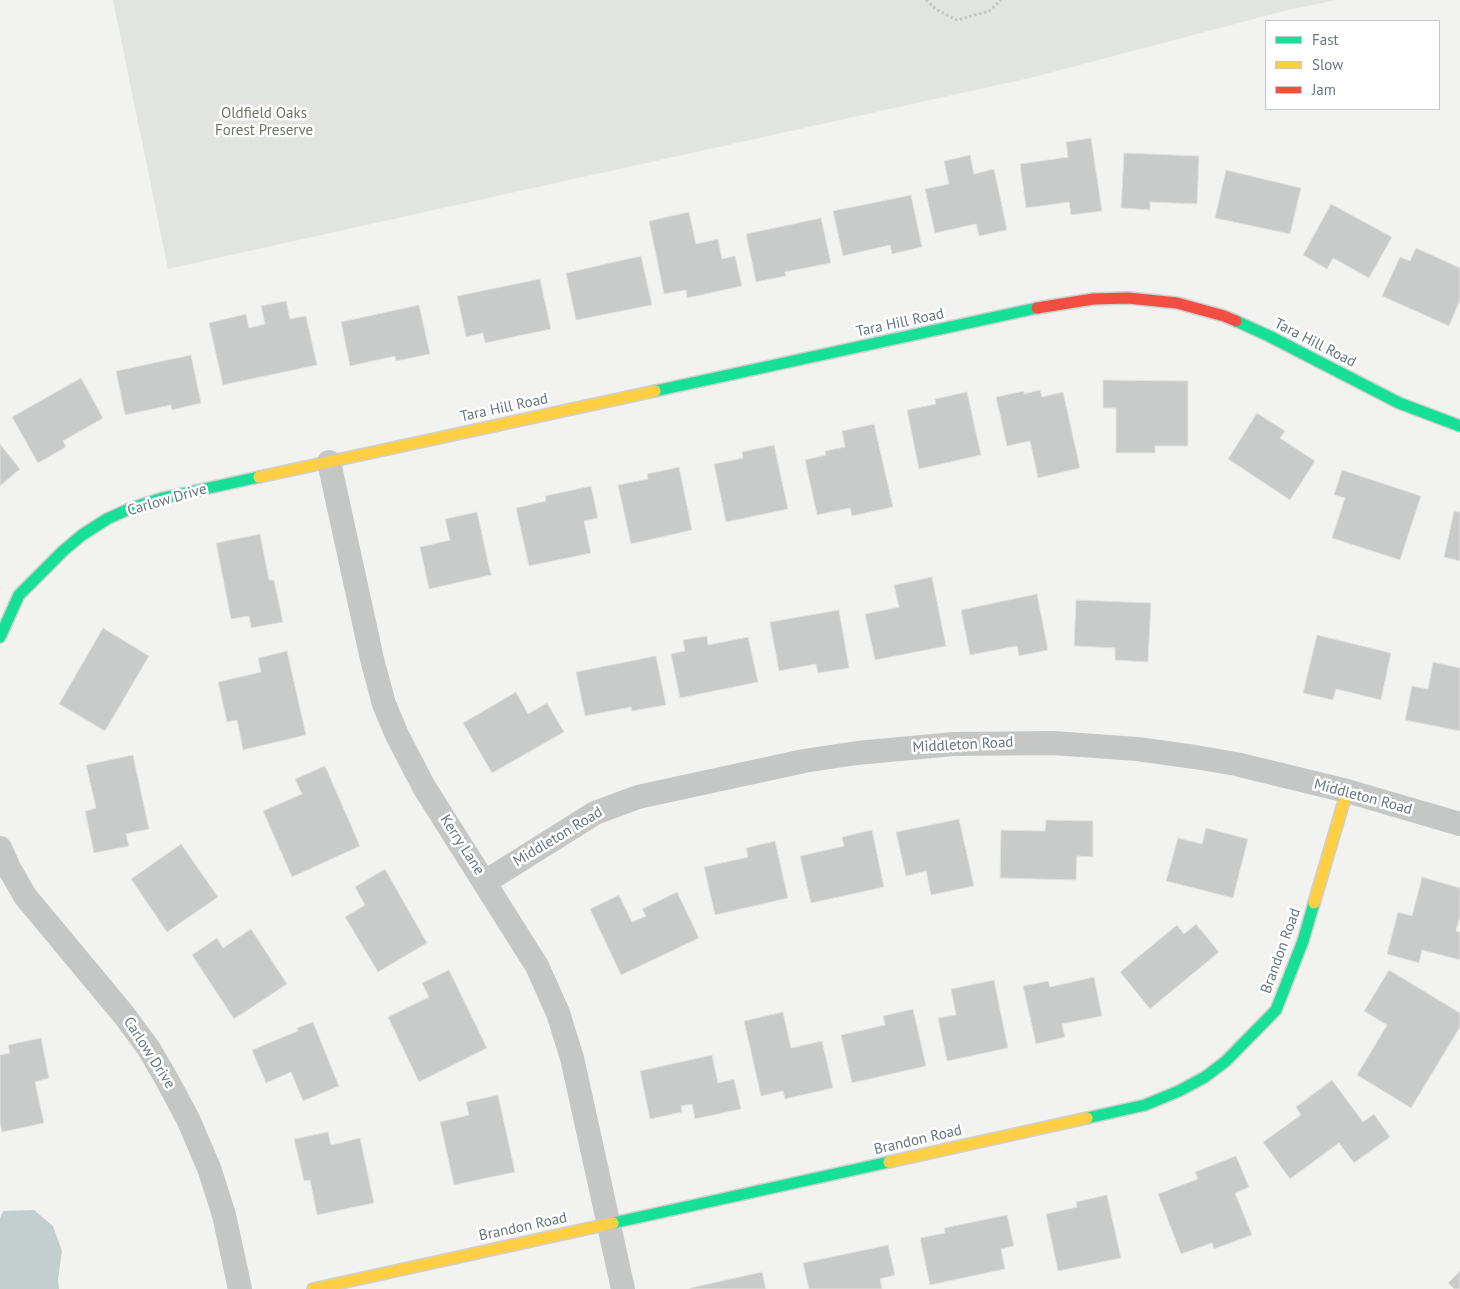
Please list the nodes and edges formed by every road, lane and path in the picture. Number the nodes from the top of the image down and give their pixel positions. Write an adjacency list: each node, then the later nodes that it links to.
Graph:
1 (926, 0): 2 (path)
2 (1001, 0)
3 (1460, 426): 4 (street, Tara Hill Road)
4 (329, 462): 5 (street, Carlow Drive); 9 (street, Kerry Lane)
5 (0, 637)
6 (1347, 792): 7 (street, Middleton Road); 9 (street, Middleton Road); 10 (street, Brandon Road)
7 (1460, 824)
8 (0, 848): 11 (street, Carlow Drive)
9 (485, 882): 10 (street, Kerry Lane)
10 (609, 1224): 12 (street, Brandon Road); 13 (street, Kerry Lane)
11 (240, 1289)
12 (313, 1289)
13 (623, 1289)

